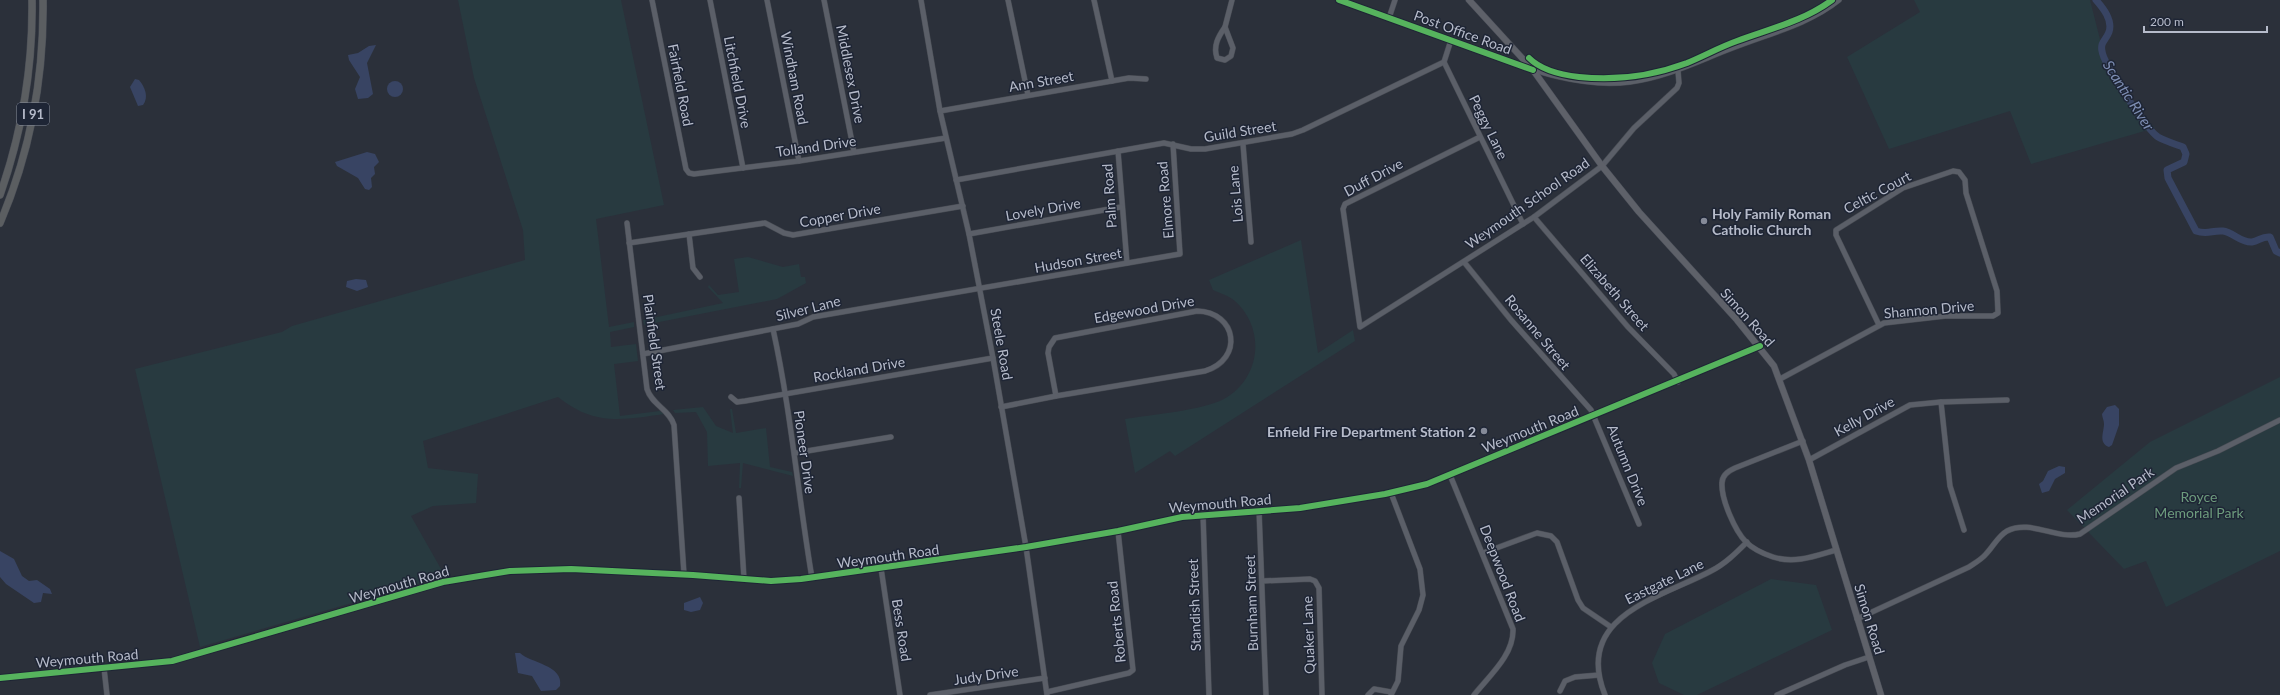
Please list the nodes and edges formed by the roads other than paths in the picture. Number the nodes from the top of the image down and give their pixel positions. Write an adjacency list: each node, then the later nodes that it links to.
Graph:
1 (32, 0): 36 (highway, I 91)
2 (43, 0): 41 (highway, I 91)
3 (652, 0): 34 (street, Fairfield Road)
4 (710, 0): 33 (street, Litchfield Drive)
5 (767, 0): 31 (street, Windham Road)
6 (824, 0): 30 (street, Middlesex Drive)
7 (921, 0): 24 (street, Steele Road)
8 (1008, 0): 23 (street)
9 (1094, 0): 22 (street)
10 (1232, 0): 16 (street)
11 (1339, 0): 15 (street, Post Office Road)
12 (1395, 0): 15 (street)
13 (1469, 0): 19 (main road, Simon Road)
14 (1839, 0): 20 (street, Post Office Road)
15 (1389, 18): 17 (street, Post Office Road)
16 (1225, 27): 16 (street)
17 (1451, 40): 18 (street); 19 (street, Post Office Road)
18 (1444, 62): 25 (street, Peggy Lane); 28 (street, Guild Street)
19 (1533, 70): 20 (street, Post Office Road); 32 (main road, Simon Road)
20 (1678, 71): 32 (street, Weymouth School Road)
21 (1146, 79): 22 (street, Ann Street)
22 (1112, 81): 23 (street, Ann Street)
23 (1028, 95): 24 (street, Ann Street)
24 (940, 112): 26 (street, Steele Road)
25 (1480, 137): 42 (street, Peggy Lane); 54 (street, Duff Drive)
26 (946, 138): 30 (street, Tolland Drive); 35 (street, Steele Road)
27 (1173, 144): 28 (street, Guild Street); 29 (street, Guild Street); 47 (street, Elmore Road)
28 (1243, 144): 45 (street, Lois Lane)
29 (1118, 151): 35 (street, Guild Street); 38 (street, Palm Road)
30 (854, 152): 31 (street, Tolland Drive)
31 (799, 161): 33 (street, Tolland Drive)
32 (1602, 166): 39 (street, Weymouth School Road); 56 (main road, Simon Road)
33 (743, 168): 34 (street, Tolland Drive)
34 (689, 173)
35 (956, 180): 37 (street, Steele Road)
36 (0, 195)
37 (963, 206): 43 (street, Copper Drive); 44 (street, Steele Road)
38 (1121, 207): 44 (street, Lovely Drive); 49 (street, Palm Road)
39 (1534, 217): 42 (street, Weymouth School Road); 60 (street, Elizabeth Street)
40 (627, 223): 46 (street, Plainfield Street)
41 (0, 224)
42 (1523, 224): 48 (street, Weymouth School Road)
43 (689, 234): 46 (street, Copper Drive); 50 (street)
44 (969, 234): 51 (street, Steele Road)
45 (1251, 242)
46 (629, 243): 57 (street, Plainfield Street)
47 (1180, 254): 49 (street, Hudson Street)
48 (1464, 262): 54 (street, Weymouth School Road); 67 (street, Rosanne Street)
49 (1127, 263): 51 (street, Hudson Street)
50 (700, 277)
51 (980, 289): 55 (street, Silver Lane); 58 (street, Steele Road)
52 (1998, 313): 53 (street, Shannon Drive); 53 (street, Celtic Court)
53 (1879, 325): 59 (street, Shannon Drive)
54 (1360, 328)
55 (773, 329): 57 (street, Silver Lane); 61 (street, Pioneer Drive)
56 (1760, 346): 59 (main road, Simon Road); 60 (street, Weymouth Road)
57 (642, 354): 86 (street, Plainfield Street)
58 (993, 358): 61 (street, Rockland Drive); 66 (street, Steele Road)
59 (1780, 379): 70 (main road, Simon Road)
60 (1678, 382): 67 (street, Weymouth Road)
61 (784, 394): 63 (street, Rockland Drive); 71 (street, Pioneer Drive)
62 (1056, 396): 62 (street, Edgewood Drive); 66 (street, Edgewood Drive)
63 (731, 397)
64 (2007, 400): 65 (street, Kelly Drive)
65 (1940, 402): 72 (street, Kelly Drive); 79 (street)
66 (1001, 407): 82 (street, Steele Road)
67 (1594, 416): 73 (street, Weymouth Road); 78 (street, Autumn Drive)
68 (2280, 420): 90 (street, Memorial Park)
69 (891, 436): 71 (street)
70 (1803, 442): 72 (main road, Simon Road); 81 (street)
71 (794, 453): 87 (street, Pioneer Drive)
72 (1809, 460): 83 (main road, Simon Road)
73 (1450, 475): 74 (street, Weymouth Road); 84 (street, Deepwood Road)
74 (1391, 492): 76 (street, Weymouth Road); 99 (street)
75 (739, 498): 88 (street)
76 (1259, 510): 77 (street, Weymouth Road); 89 (street, Burnham Street)
77 (1203, 514): 80 (street, Weymouth Road); 103 (street, Standish Street)
78 (1639, 524)
79 (1964, 530)
80 (1118, 531): 82 (street, Weymouth Road); 98 (street, Roberts Road)
81 (1747, 542): 83 (street); 91 (street, Eastgate Lane)
82 (1026, 546): 85 (street, Weymouth Road); 96 (street, Steele Road)
83 (1836, 550): 90 (main road, Simon Road)
84 (1483, 553): 91 (street); 107 (street, Deepwood Road)
85 (881, 568): 87 (street, Weymouth Road); 101 (street, Bess Road)
86 (684, 574): 88 (street, Weymouth Road); 93 (street, Weymouth Road)
87 (812, 578): 88 (street, Weymouth Road)
88 (744, 579)
89 (1262, 581): 104 (street, Burnham Street); 105 (street, Quaker Lane)
90 (1857, 620): 92 (main road, Simon Road)
91 (1610, 627): 94 (street, Eastgate Lane)
92 (1869, 657): 109 (street); 110 (main road, Simon Road)
93 (104, 668): 95 (street, Weymouth Road); 100 (street)
94 (1599, 675): 97 (street); 108 (street, Eastgate Lane)
95 (0, 678)
96 (1045, 678): 98 (street, Steele Road); 102 (street, Judy Drive)
97 (1560, 691)
98 (1047, 693)
99 (1391, 694): 106 (street)
100 (107, 695)
101 (900, 695)
102 (930, 695)
103 (1209, 695)
104 (1266, 695)
105 (1322, 695)
106 (1368, 695)
107 (1474, 695)
108 (1605, 695)
109 (1776, 695)
110 (1881, 695)

